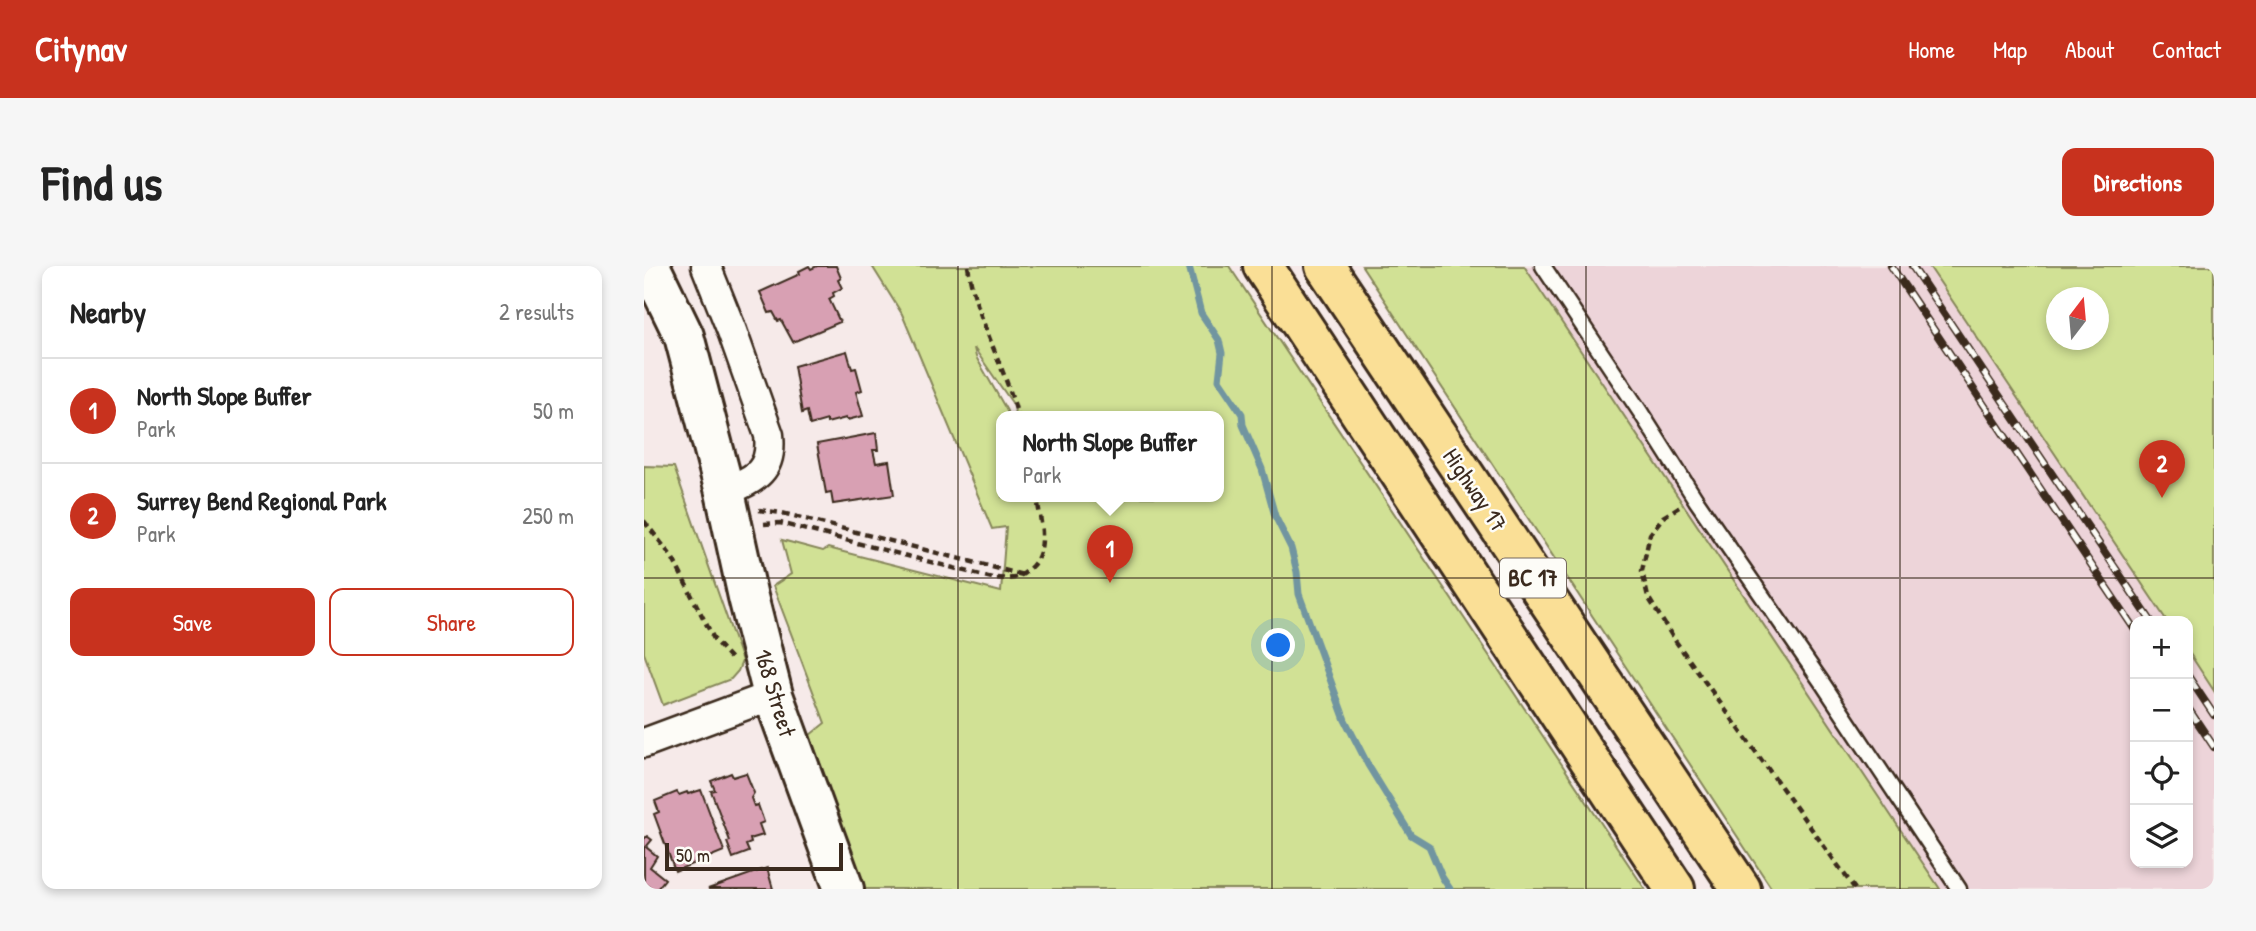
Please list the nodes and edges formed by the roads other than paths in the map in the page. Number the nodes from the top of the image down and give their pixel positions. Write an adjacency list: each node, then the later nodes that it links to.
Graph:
1 (650, 266): 6 (street, 168 Street)
2 (706, 266): 6 (street)
3 (1263, 266): 10 (highway, BC 17)
4 (1325, 266): 11 (highway, Highway 17 / BC 17)
5 (1543, 266): 12 (lane)
6 (740, 501): 7 (street, 168 Street)
7 (773, 695): 8 (street); 9 (street, 168 Street)
8 (644, 743)
9 (844, 889)
10 (1675, 889)
11 (1741, 889)
12 (1959, 889)

